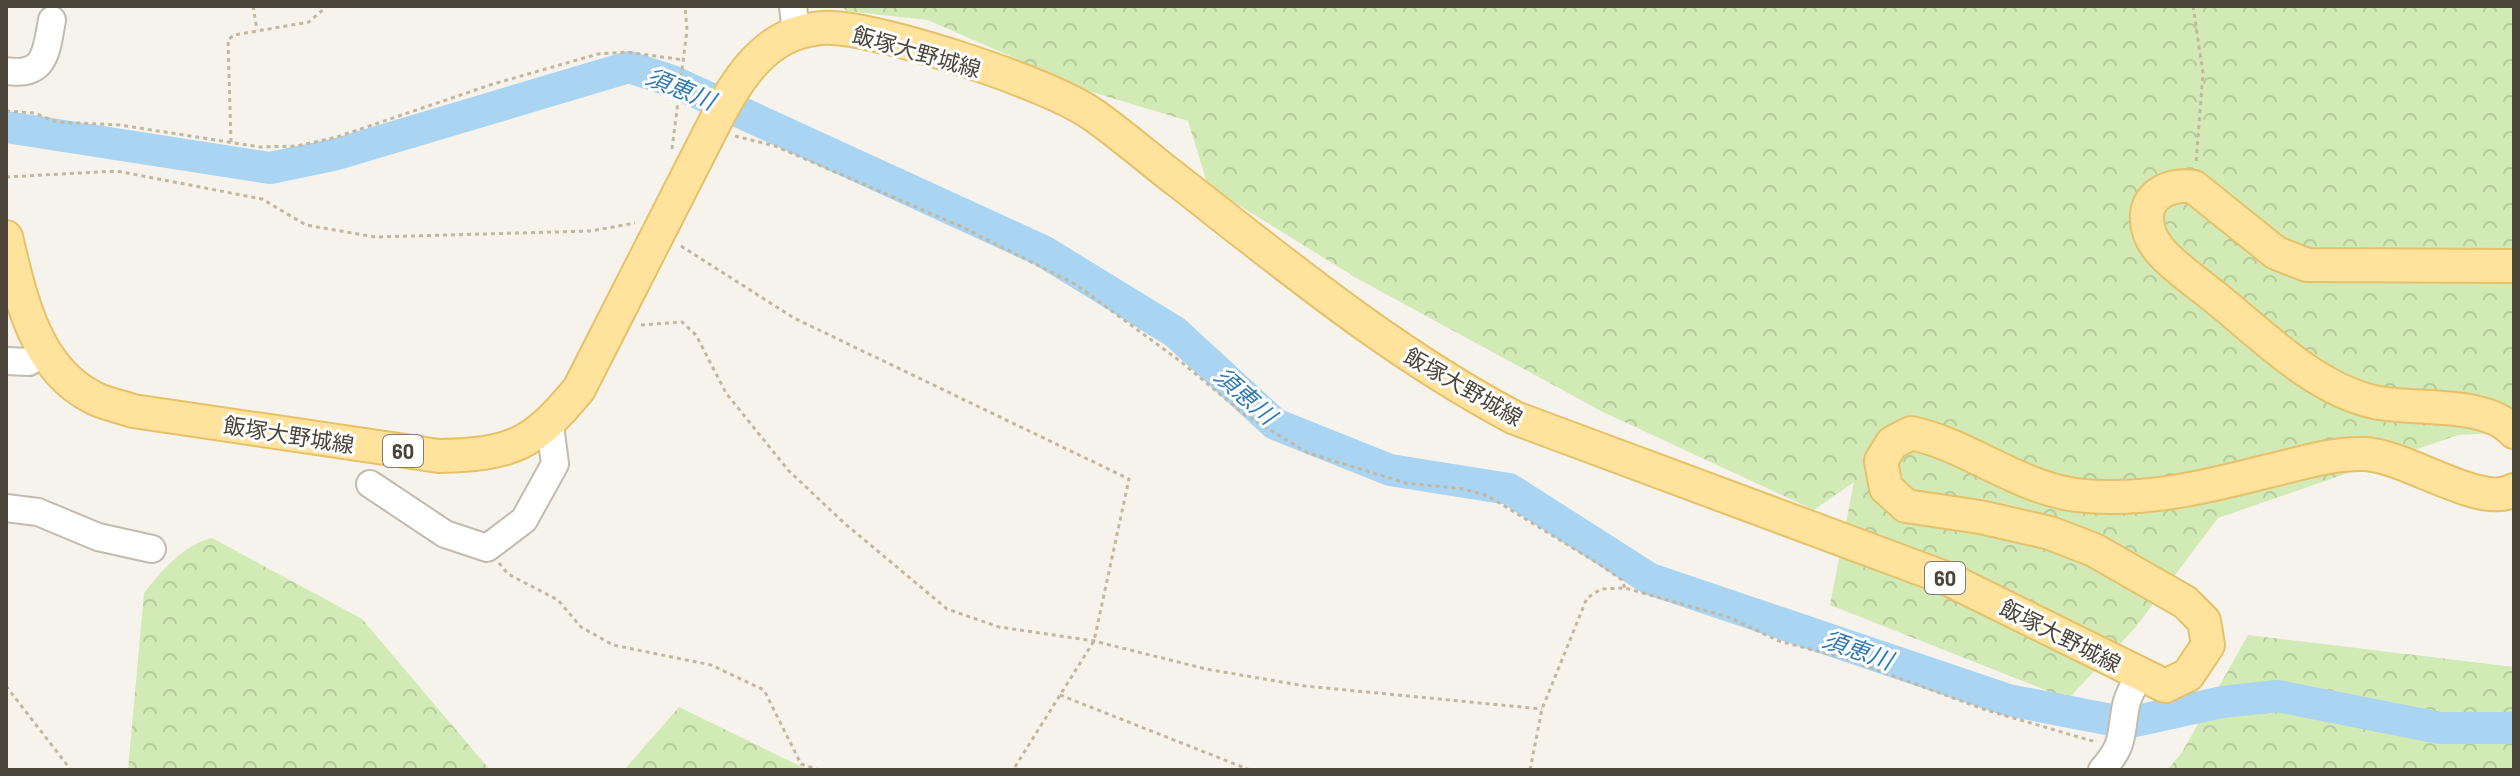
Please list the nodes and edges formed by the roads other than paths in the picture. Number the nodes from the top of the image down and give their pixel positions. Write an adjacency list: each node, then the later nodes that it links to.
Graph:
1 (52, 20): 3 (street)
2 (794, 20): 9 (main road, 飯塚大野城線 / 60); 15 (main road, 飯塚大野城線 / 60)
3 (6, 71)
4 (6, 237): 6 (main road, 飯塚大野城線 / 60)
5 (2514, 266): 10 (main road)
6 (13, 299): 7 (main road, 飯塚大野城線 / 60)
7 (43, 350): 8 (street); 9 (main road, 飯塚大野城線 / 60)
8 (6, 361)
9 (550, 425): 11 (street)
10 (2514, 432)
11 (370, 484)
12 (2514, 490): 15 (main road, 飯塚大野城線 / 60)
13 (6, 508): 14 (street)
14 (152, 549)
15 (2133, 688): 16 (street)
16 (2115, 753)

